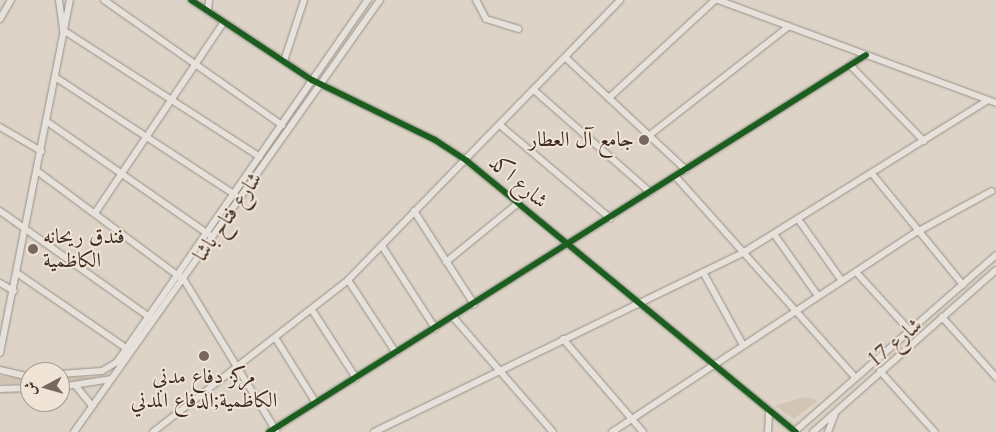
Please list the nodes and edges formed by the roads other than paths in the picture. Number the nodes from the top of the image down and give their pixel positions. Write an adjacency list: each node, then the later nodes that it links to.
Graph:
1 (11, 0): 14 (street)
2 (58, 0): 18 (street)
3 (70, 0): 18 (street)
4 (104, 0): 22 (street)
5 (191, 0): 13 (street, شارع اكد)
6 (209, 0): 13 (street)
7 (304, 0): 21 (street)
8 (368, 0): 25 (street, شارع فتاح باشا)
9 (380, 0): 26 (street, شارع فتاح باشا)
10 (476, 0): 17 (street)
11 (620, 0): 20 (street)
12 (717, 0): 16 (street); 28 (street)
13 (208, 11): 15 (street, شارع اكد)
14 (0, 19)
15 (224, 22): 21 (street, شارع اكد); 22 (street)
16 (789, 26): 19 (street); 36 (street)
17 (518, 29)
18 (64, 30): 24 (street); 30 (street)
19 (866, 55): 23 (street); 29 (street)
20 (566, 58): 27 (street); 28 (street)
21 (284, 61): 25 (street, شارع اكد)
22 (198, 64): 30 (street); 33 (street)
23 (850, 65): 38 (street); 42 (street)
24 (55, 77): 32 (street); 37 (street)
25 (312, 80): 26 (street, شارع اكد); 33 (street, شارع فتاح باشا)
26 (321, 85): 41 (street, شارع اكد); 69 (street, شارع فتاح باشا)
27 (535, 92): 34 (street); 48 (street)
28 (610, 97): 36 (street)
29 (988, 100): 31 (street); 38 (street)
30 (174, 101): 37 (street); 40 (street)
31 (996, 103)
32 (46, 121): 39 (street); 44 (street)
33 (282, 124): 40 (street, شارع فتاح باشا)
34 (501, 126): 41 (street); 54 (street)
35 (0, 127): 39 (street)
36 (651, 134): 42 (street)
37 (148, 140): 44 (street); 49 (street)
38 (924, 141): 46 (street)
39 (41, 151): 43 (street)
40 (260, 157): 49 (street, شارع فتاح باشا)
41 (468, 161): 50 (street, شارع اكد); 52 (street)
42 (686, 170): 45 (street)
43 (37, 171): 53 (street); 56 (street)
44 (122, 176): 53 (street); 58 (street)
45 (676, 176): 48 (street); 62 (street)
46 (873, 176): 55 (street); 57 (street)
47 (992, 191): 57 (street)
48 (650, 192): 54 (street)
49 (234, 195): 58 (street, شارع فتاح باشا)
50 (518, 203): 60 (street, شارع اكد); 64 (street)
51 (0, 211): 56 (street)
52 (414, 212): 61 (street); 64 (street)
53 (94, 213): 69 (street)
54 (610, 218): 60 (street)
55 (798, 220): 59 (street); 71 (street)
56 (26, 228): 68 (street); 82 (street)
57 (917, 232): 67 (street); 73 (street)
58 (208, 234): 69 (street, شارع فتاح باشا)
59 (774, 234): 62 (street); 75 (street)
60 (567, 244): 76 (street, شارع اكد); 77 (street)
61 (382, 246): 70 (street); 83 (street)
62 (744, 252): 66 (street); 79 (street)
63 (996, 255): 73 (street, شارع 17)
64 (446, 262): 77 (street)
65 (996, 270): 81 (street, شارع 17)
66 (702, 272): 76 (street); 87 (street)
67 (856, 272): 71 (street); 84 (street)
68 (17, 273): 74 (street); 88 (street)
69 (182, 278): 82 (street, شارع فتاح باشا); 92 (street); 101 (street, شارع فتاح باشا)
70 (348, 280): 78 (street); 90 (street)
71 (842, 281): 75 (street)
72 (0, 283): 74 (street)
73 (963, 285): 84 (street, شارع 17)
74 (14, 291): 89 (street)
75 (818, 296): 79 (street)
76 (638, 302): 86 (street); 91 (street, شارع اكد)
77 (474, 304): 80 (street)
78 (312, 310): 85 (street); 100 (street)
79 (795, 311): 87 (street); 98 (street)
80 (453, 317): 83 (street); 94 (street)
81 (942, 317): 95 (street, شارع 17); 99 (street)
82 (148, 318): 88 (street, شارع فتاح باشا)
83 (435, 328): 90 (street)
84 (910, 331): 98 (street, شارع 17)
85 (276, 339): 92 (street); 106 (street)
86 (563, 339): 94 (street); 110 (street)
87 (743, 345): 91 (street)
88 (127, 349): 96 (street, شارع فتاح باشا)
89 (0, 353)
90 (396, 353): 100 (street)
91 (714, 365): 108 (street, شارع اكد); 110 (street)
92 (236, 369): 111 (street); 113 (street)
93 (0, 370): 97 (street)
94 (498, 371): 114 (street); 115 (street)
95 (880, 371): 109 (street, شارع 17); 122 (street)
96 (70, 373)
97 (20, 374)
98 (855, 377): 119 (street, شارع 17)
99 (996, 377)
100 (356, 378): 106 (street)
101 (112, 379): 103 (street); 107 (street, شارع فتاح باشا)
102 (70, 386): 103 (street)
103 (76, 386): 107 (street)
104 (20, 388): 105 (street)
105 (0, 389)
106 (316, 403): 111 (street)
107 (92, 406): 112 (street, شارع فتاح باشا)
108 (769, 410): 118 (street); 119 (street, شارع اكد)
109 (836, 411): 120 (street, شارع 17); 121 (street)
110 (632, 419): 116 (street); 117 (street)
111 (273, 431)
112 (74, 432)
113 (154, 432)
114 (374, 432)
115 (553, 432)
116 (612, 432)
117 (644, 432)
118 (768, 432)
119 (795, 432)
120 (813, 432)
121 (828, 432)
122 (935, 432)

